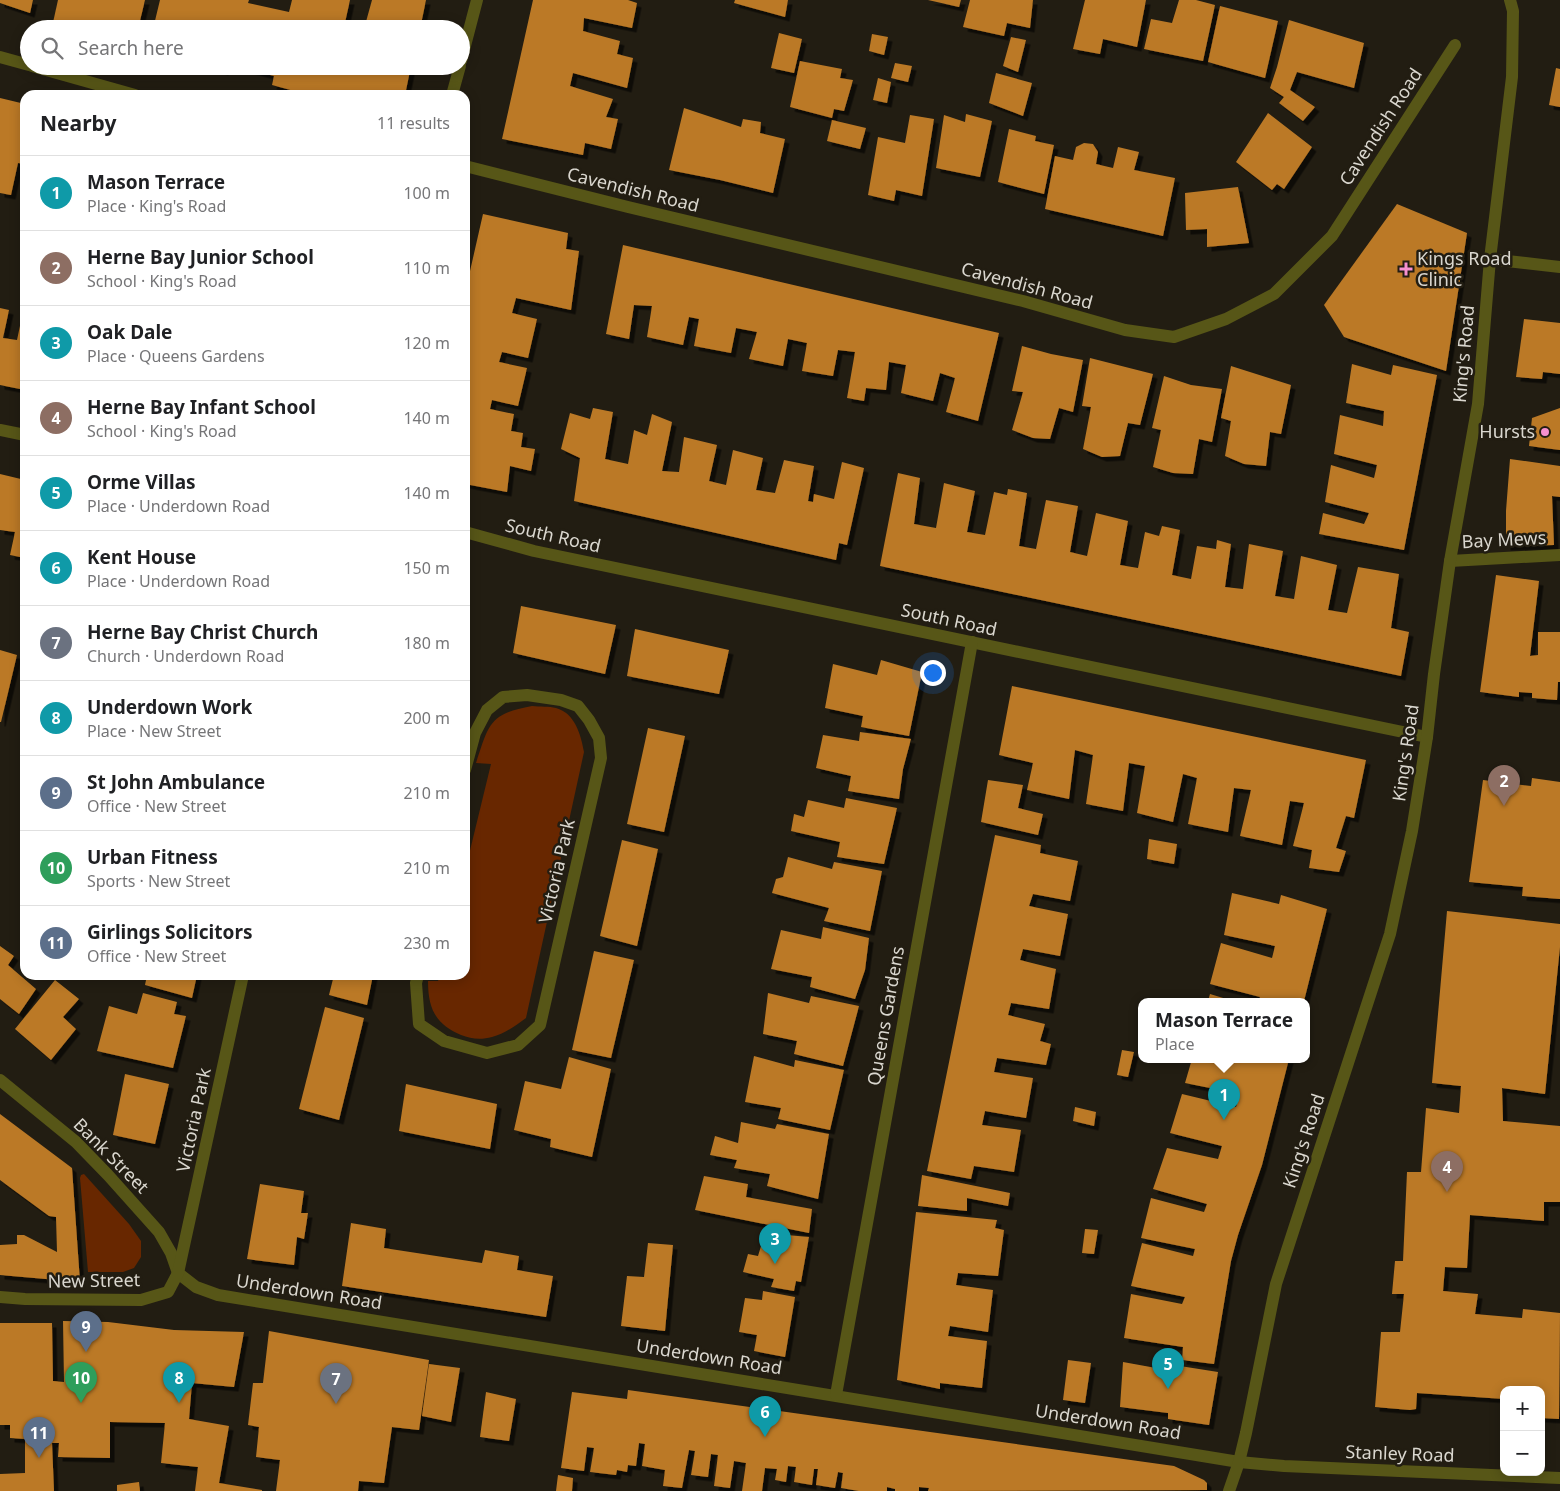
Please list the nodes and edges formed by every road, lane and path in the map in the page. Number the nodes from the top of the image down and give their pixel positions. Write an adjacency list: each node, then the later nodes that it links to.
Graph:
1 (477, 0): 3 (street)
2 (1510, 0): 12 (street, King's Road)
3 (470, 27)
4 (1455, 45): 11 (street, Cavendish Road)
5 (0, 58): 6 (street)
6 (20, 63)
7 (63, 75): 9 (street)
8 (458, 75): 10 (street)
9 (117, 90)
10 (453, 90)
11 (470, 167)
12 (1490, 259): 13 (street); 18 (street, King's Road)
13 (1560, 267)
14 (0, 430): 15 (street)
15 (20, 434)
16 (470, 533): 19 (street, South Road)
17 (1560, 554): 18 (street, Bay Mews)
18 (1450, 561): 20 (street, King's Road)
19 (972, 642): 20 (street, South Road); 27 (street, Queens Gardens)
20 (1427, 737): 28 (street, King's Road)
21 (470, 752): 23 (street, Victoria Park)
22 (243, 980): 25 (street, Victoria Park)
23 (417, 980)
24 (0, 1080): 25 (street, Bank Street)
25 (178, 1273): 26 (street, New Street); 27 (street, Underdown Road)
26 (0, 1296)
27 (836, 1395): 28 (street, Underdown Road)
28 (1239, 1462): 29 (street, Stanley Road); 30 (street, King's Road)
29 (1560, 1478)
30 (1229, 1491)

